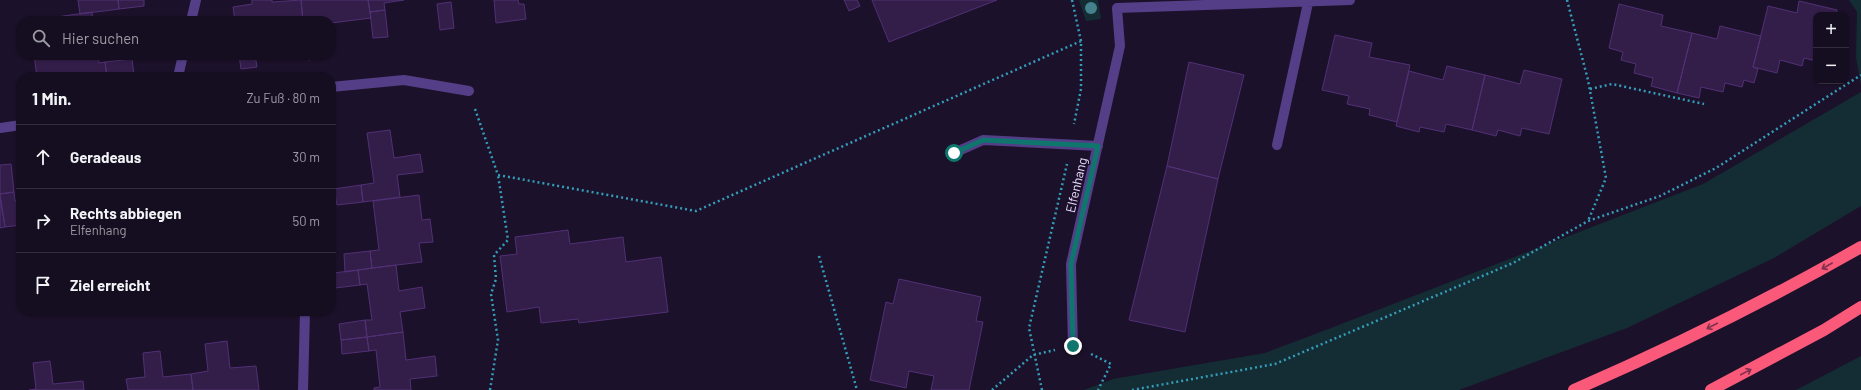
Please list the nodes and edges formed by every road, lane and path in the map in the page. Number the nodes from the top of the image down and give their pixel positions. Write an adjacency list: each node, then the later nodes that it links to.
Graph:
1 (196, 0): 7 (street)
2 (1072, 0): 8 (path)
3 (1350, 0): 5 (street, Elfenhang)
4 (1567, 0): 13 (path)
5 (1308, 3): 6 (street, Elfenhang); 19 (street)
6 (1116, 4): 20 (street, Elfenhang)
7 (192, 16)
8 (1081, 40): 18 (path); 22 (path)
9 (182, 60): 10 (street)
10 (179, 72)
11 (1861, 75): 23 (path)
12 (336, 86): 14 (street)
13 (1590, 89): 15 (path); 23 (path)
14 (469, 91): 22 (path)
15 (1704, 104)
16 (16, 126): 17 (street)
17 (0, 128)
18 (1071, 145): 20 (street); 21 (street); 29 (path)
19 (1277, 145)
20 (1098, 146): 28 (street, Elfenhang)
21 (954, 153)
22 (498, 175): 31 (path)
23 (1588, 221): 36 (path)
24 (1861, 246): 37 (highway, one-way to 37)
25 (819, 256): 32 (path)
26 (1861, 307): 38 (highway, one-way to 26)
27 (305, 316): 30 (street)
28 (1073, 346): 35 (path)
29 (1033, 355): 33 (path); 34 (path)
30 (303, 390)
31 (490, 390)
32 (857, 390)
33 (992, 390)
34 (1042, 390)
35 (1098, 390)
36 (1132, 390)
37 (1574, 390)
38 (1711, 390)

